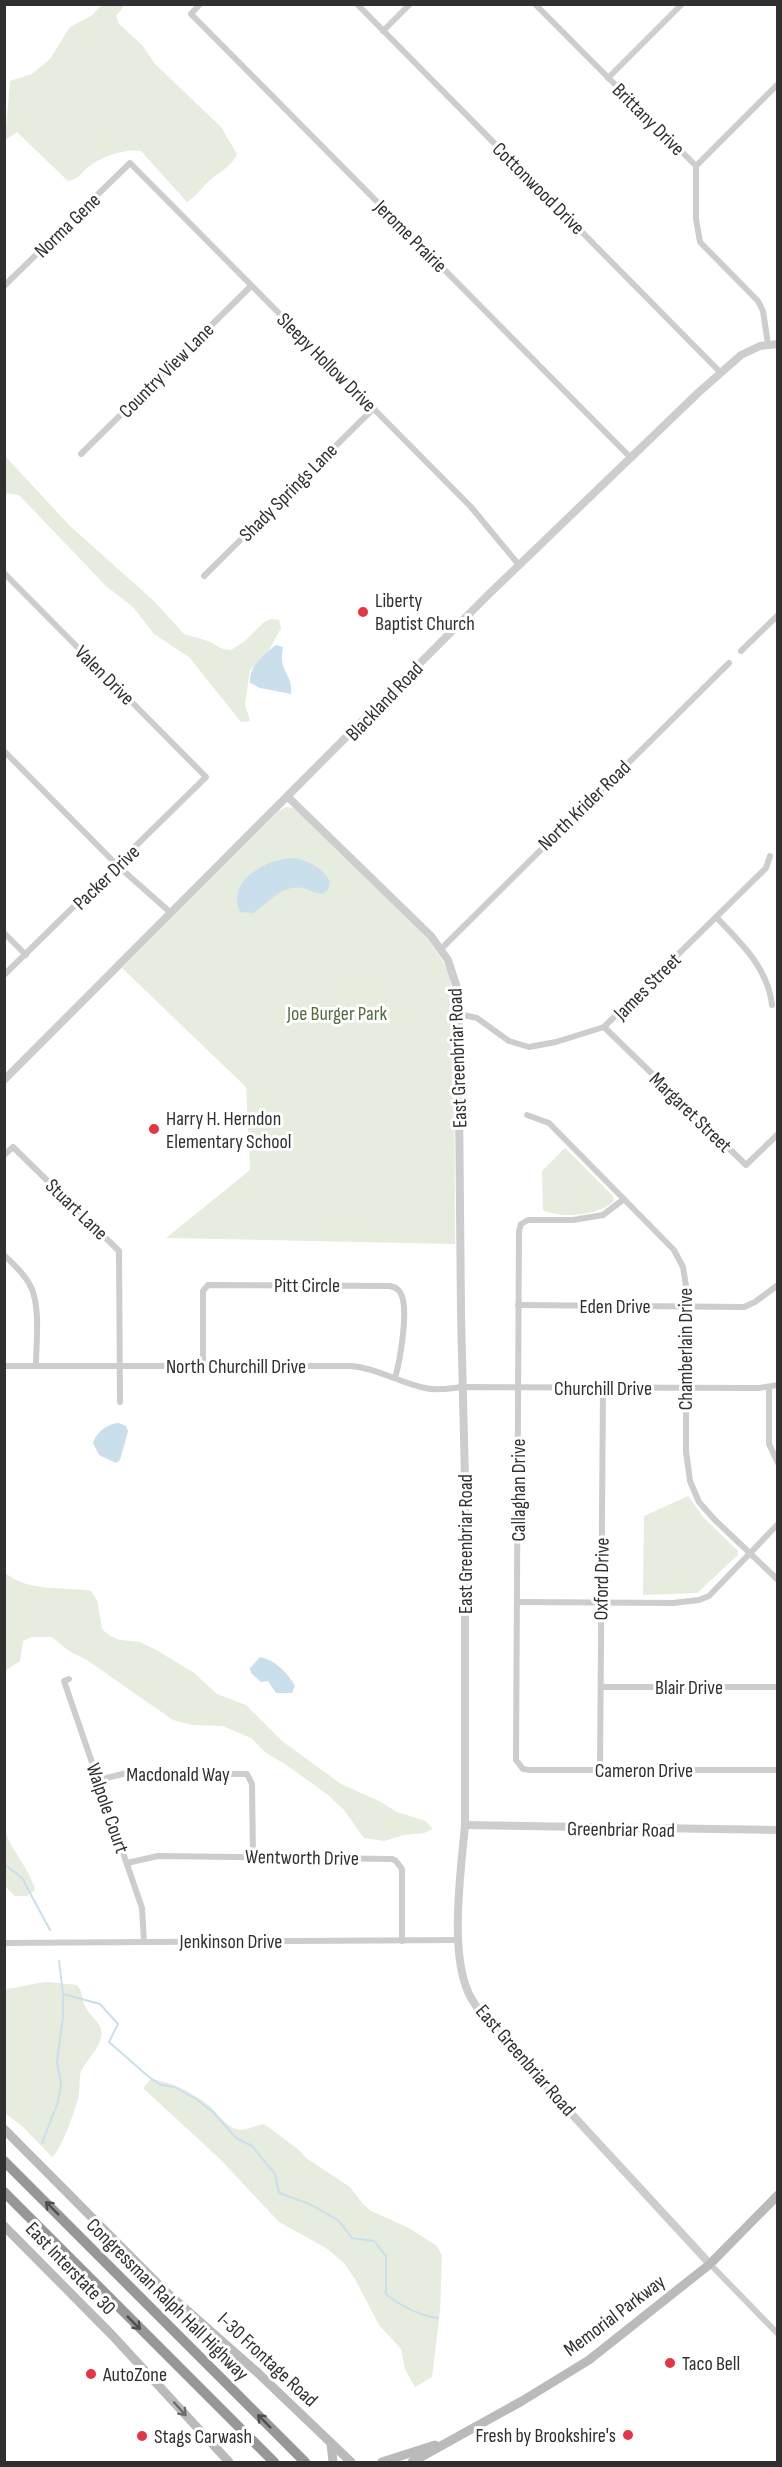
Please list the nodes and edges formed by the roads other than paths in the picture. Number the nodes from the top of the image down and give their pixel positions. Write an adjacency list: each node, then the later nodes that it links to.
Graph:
1 (200, 4): 18 (street, Jerome Prairie)
2 (357, 4): 6 (street, Cottonwood Drive)
3 (410, 4): 6 (street)
4 (535, 4): 7 (street, Brittany Drive)
5 (682, 4): 7 (street)
6 (382, 31): 15 (street, Cottonwood Drive)
7 (608, 78): 10 (street, Brittany Drive)
8 (777, 84): 10 (street)
9 (130, 163): 11 (street, Norma Gene); 12 (street, Sleepy Hollow Drive)
10 (696, 166): 13 (street, Brittany Drive)
11 (4, 286)
12 (251, 286): 16 (street, Sleepy Hollow Drive); 17 (street, Country View Lane)
13 (768, 344): 14 (street, Blackland Road); 15 (street, Blackland Road)
14 (777, 344)
15 (720, 372): 18 (street, Blackland Road)
16 (374, 409): 19 (street, Sleepy Hollow Drive); 21 (street, Shady Springs Lane)
17 (81, 454)
18 (630, 458): 19 (street, Blackland Road)
19 (519, 565): 27 (street, Blackland Road)
20 (4, 573): 26 (street, Valen Drive)
21 (204, 576)
22 (777, 615): 23 (street)
23 (741, 651)
24 (729, 663): 33 (street, North Krider Road)
25 (4, 751): 29 (street)
26 (206, 777): 29 (street, Packer Drive)
27 (288, 797): 30 (street, Blackland Road); 33 (street, East Greenbriar Road)
28 (770, 856): 31 (street, James Street)
29 (118, 866): 30 (street); 34 (street, Packer Drive)
30 (171, 913): 39 (street, Blackland Road)
31 (716, 917): 36 (street); 38 (street, James Street)
32 (4, 933): 34 (street)
33 (441, 949): 37 (street, East Greenbriar Road)
34 (26, 955): 35 (street, Packer Drive)
35 (4, 975)
36 (772, 1005)
37 (459, 1014): 38 (street, James Street); 54 (street, East Greenbriar Road)
38 (604, 1027): 41 (street, Margaret Street)
39 (4, 1080)
40 (527, 1115): 43 (street, Chamberlain Drive)
41 (777, 1134)
42 (4, 1155): 50 (street, Stuart Lane)
43 (624, 1199): 46 (street, Callaghan Drive); 47 (street, Chamberlain Drive)
44 (4, 1255): 49 (street)
45 (777, 1285): 47 (street, Eden Drive)
46 (518, 1305): 47 (street, Eden Drive); 55 (street, Callaghan Drive)
47 (686, 1306): 57 (street, Chamberlain Drive)
48 (4, 1366): 49 (street, North Churchill Drive)
49 (36, 1366): 50 (street, North Churchill Drive)
50 (120, 1366): 51 (street, North Churchill Drive); 59 (street, Stuart Lane)
51 (203, 1366): 52 (street, North Churchill Drive); 52 (street, Pitt Circle)
52 (395, 1378): 54 (street, North Churchill Drive)
53 (777, 1385): 58 (street, Churchill Drive)
54 (463, 1387): 55 (street, Churchill Drive); 73 (street, East Greenbriar Road)
55 (518, 1388): 56 (street, Churchill Drive); 64 (street, Callaghan Drive)
56 (603, 1388): 57 (street, Churchill Drive); 65 (street, Oxford Drive)
57 (686, 1388): 58 (street, Churchill Drive); 62 (street, Chamberlain Drive)
58 (769, 1388): 60 (street)
59 (120, 1402)
60 (777, 1463)
61 (777, 1524): 62 (street)
62 (751, 1554): 63 (street, Chamberlain Drive); 65 (street)
63 (777, 1580)
64 (517, 1602): 65 (street); 69 (street, Callaghan Drive)
65 (601, 1602): 68 (street, Oxford Drive)
66 (69, 1679): 72 (street, Walpole Court)
67 (777, 1687): 68 (street, Blair Drive)
68 (601, 1688): 70 (street, Oxford Drive)
69 (516, 1760): 70 (street, Cameron Drive)
70 (600, 1770): 71 (street, Cameron Drive)
71 (777, 1770)
72 (98, 1780): 75 (street, Macdonald Way); 76 (street, Walpole Court)
73 (465, 1825): 74 (street, Greenbriar Road); 77 (street, East Greenbriar Road)
74 (777, 1830)
75 (254, 1856): 76 (street, Wentworth Drive); 78 (street, Wentworth Drive)
76 (127, 1863): 79 (street, Walpole Court)
77 (458, 1940): 78 (street, Jenkinson Drive); 86 (street, East Greenbriar Road)
78 (402, 1941): 79 (street, Jenkinson Drive)
79 (144, 1942): 80 (street, Jenkinson Drive)
80 (4, 1943)
81 (4, 2129): 89 (main road, I-30 Frontage Road)
82 (4, 2161): 92 (highway, Congressman Ralph Hall Highway, one-way to 82)
83 (4, 2192): 91 (highway, Congressman Ralph Hall Highway, one-way to 91)
84 (777, 2195): 86 (main road, Memorial Parkway)
85 (4, 2226): 90 (main road, East Interstate 30, one-way to 90)
86 (710, 2264): 87 (street); 88 (main road, Memorial Parkway)
87 (777, 2334)
88 (455, 2439): 95 (main road); 96 (main road)
89 (331, 2443): 93 (main road); 94 (main road, I-30 Frontage Road)
90 (229, 2463)
91 (274, 2463)
92 (305, 2463)
93 (333, 2463)
94 (351, 2463)
95 (382, 2463)
96 (411, 2463)

